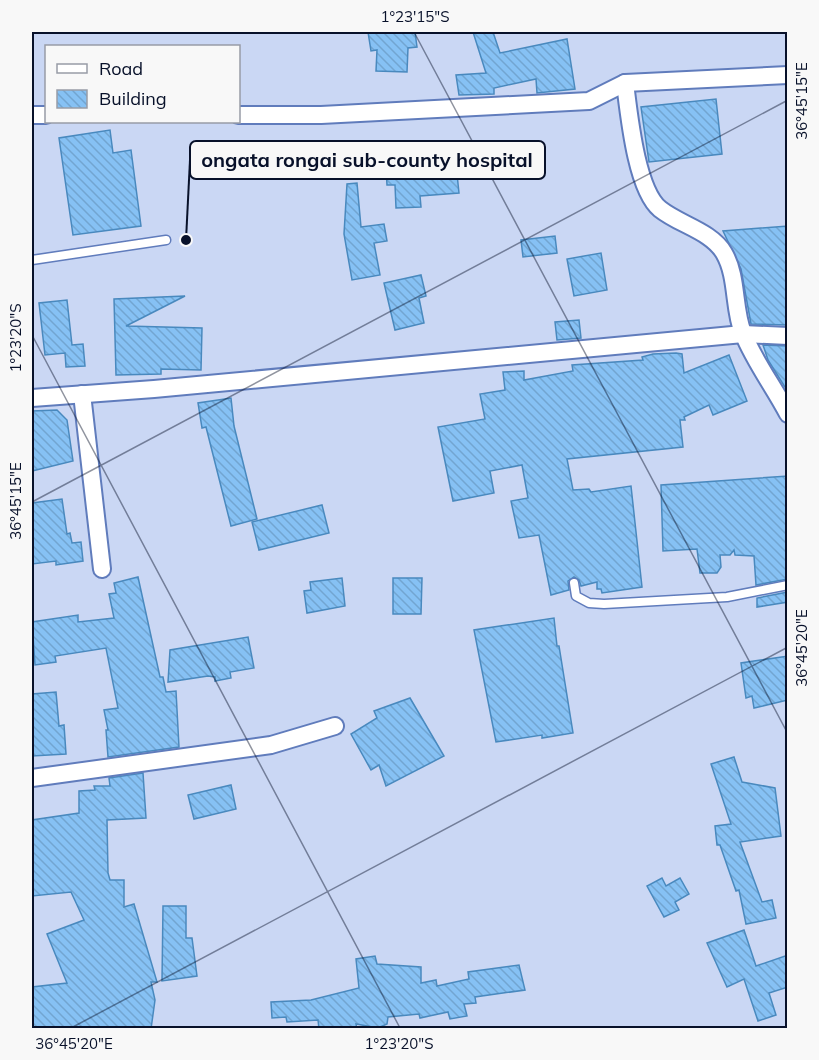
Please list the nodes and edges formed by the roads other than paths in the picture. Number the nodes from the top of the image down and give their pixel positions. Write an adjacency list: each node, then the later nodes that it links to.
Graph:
1 (788, 75): 2 (street)
2 (625, 83): 3 (street); 6 (street)
3 (240, 115)
4 (166, 240): 5 (lane)
5 (32, 260)
6 (743, 334): 7 (street); 8 (street); 10 (street)
7 (788, 336)
8 (82, 394): 9 (street); 11 (street)
9 (32, 398)
10 (788, 414)
11 (102, 569)
12 (574, 584): 13 (lane)
13 (788, 585)
14 (335, 726): 15 (street)
15 (32, 778)

